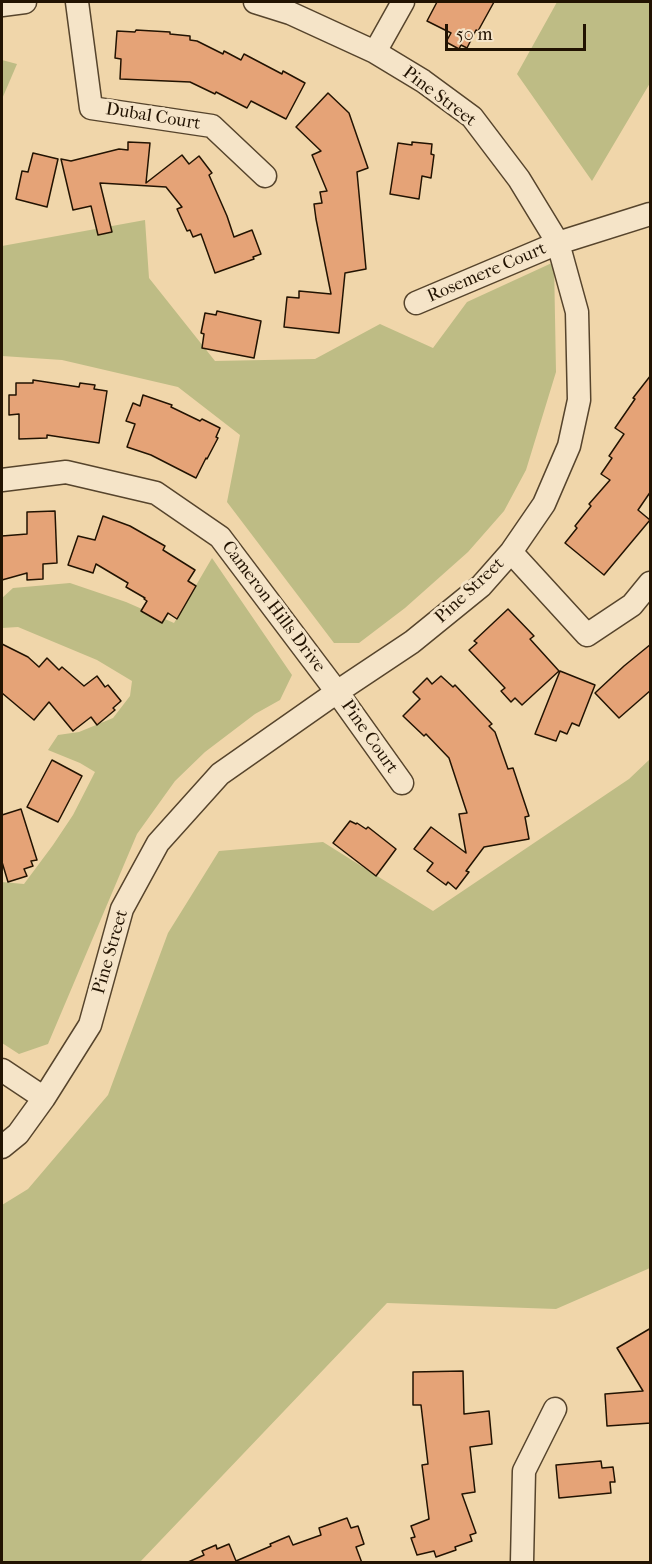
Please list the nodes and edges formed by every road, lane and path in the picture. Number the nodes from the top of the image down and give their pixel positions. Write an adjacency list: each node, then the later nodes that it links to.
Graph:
1 (25, 2): 5 (street)
2 (77, 2): 7 (street, Dubal Court)
3 (255, 2): 6 (street, Pine Street)
4 (403, 2): 6 (street)
5 (2, 5)
6 (375, 52): 9 (street, Pine Street)
7 (265, 176)
8 (651, 214): 9 (street, Rosemere Court)
9 (558, 243): 10 (street, Rosemere Court); 12 (street, Pine Street)
10 (416, 303)
11 (2, 480): 14 (street, Cameron Hills Drive)
12 (511, 552): 13 (street); 14 (street, Pine Street)
13 (651, 584)
14 (337, 692): 15 (street, Pine Court); 17 (street, Pine Street)
15 (402, 783)
16 (2, 1071): 17 (street)
17 (44, 1098): 18 (street, Pine Street)
18 (2, 1147)
19 (555, 1409): 20 (street)
20 (522, 1563)

